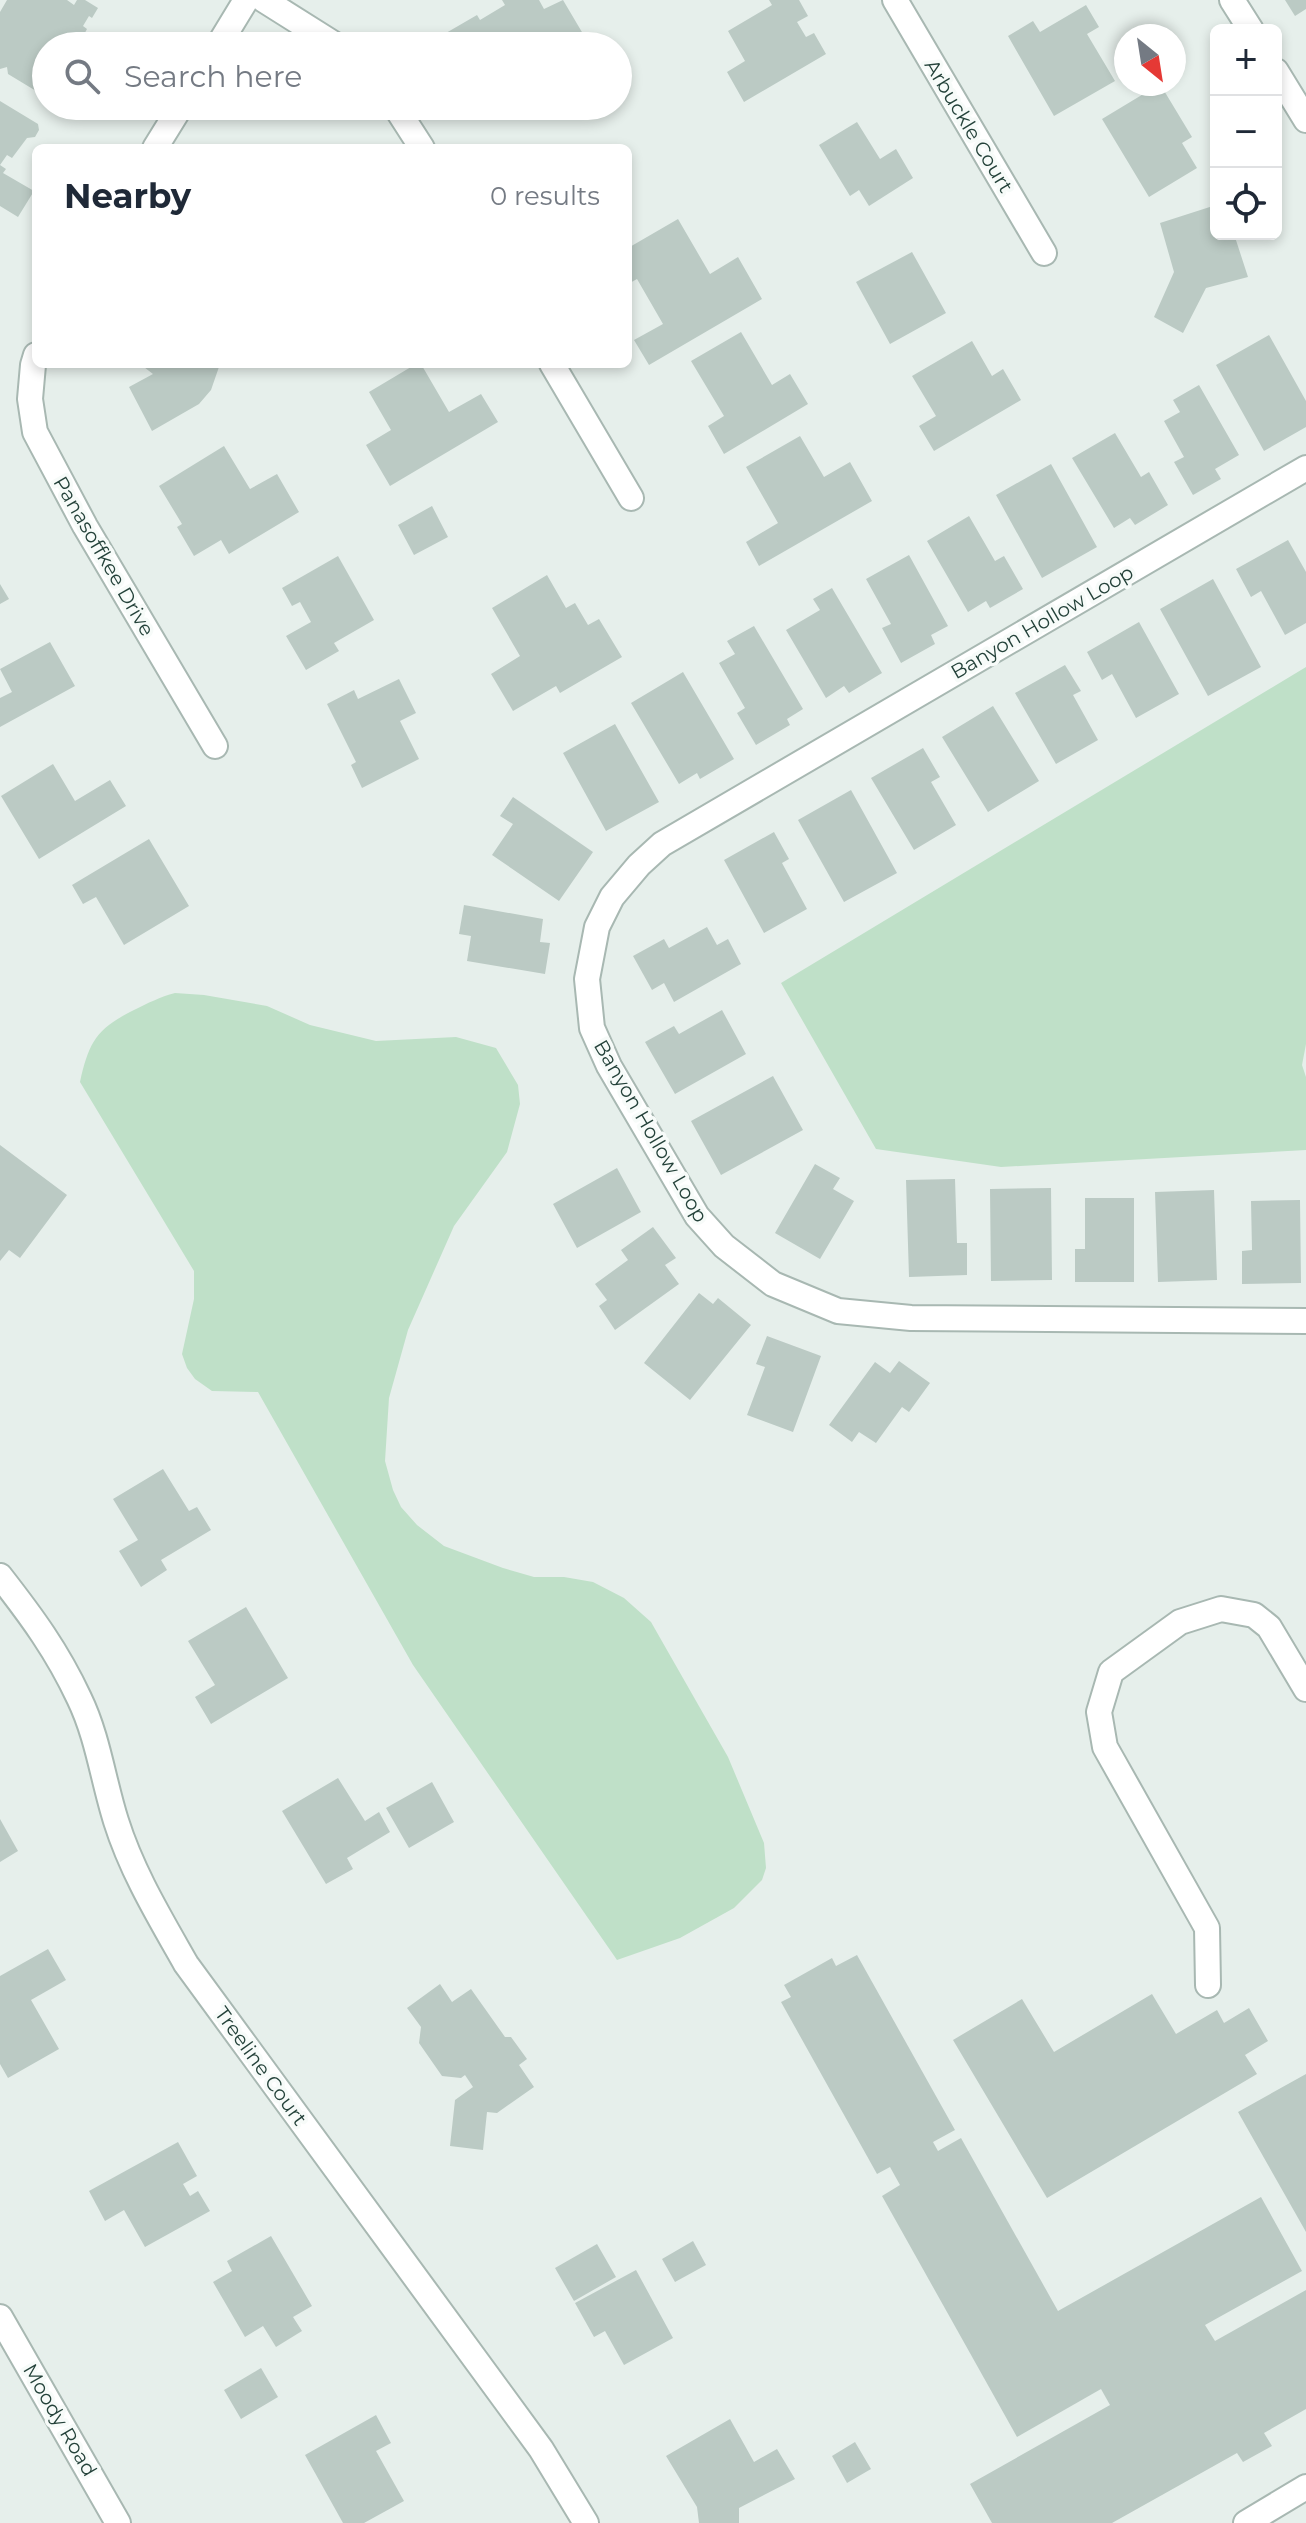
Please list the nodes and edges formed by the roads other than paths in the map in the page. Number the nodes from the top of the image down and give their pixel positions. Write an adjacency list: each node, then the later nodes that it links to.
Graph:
1 (246, 0): 6 (street)
2 (264, 0): 7 (street)
3 (895, 0): 14 (street, Arbuckle Court)
4 (1232, 0): 5 (street)
5 (1247, 24)
6 (227, 32)
7 (315, 32)
8 (1282, 81): 11 (street)
9 (172, 120): 12 (street)
10 (404, 120): 13 (street)
11 (1306, 120)
12 (157, 144)
13 (419, 144)
14 (1044, 253)
15 (33, 368): 19 (street, Panasoffkee Drive)
16 (554, 368): 18 (street)
17 (1306, 468): 20 (street, Banyon Hollow Loop)
18 (631, 498)
19 (215, 746)
20 (1306, 1321)
21 (0, 1576): 27 (street, Treeline Court)
22 (1306, 1689): 23 (street)
23 (1208, 1985)
24 (0, 2317): 26 (street, Moody Road)
25 (1306, 2487): 28 (street)
26 (118, 2523)
27 (586, 2523)
28 (1246, 2523)

